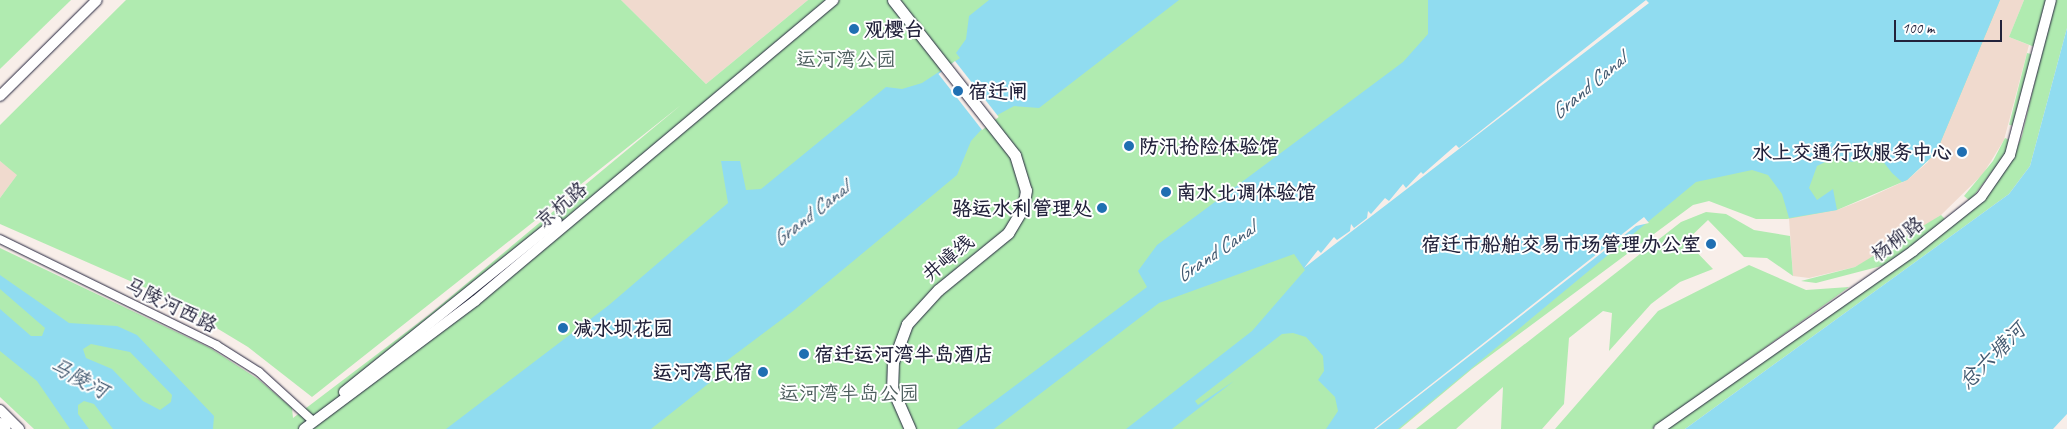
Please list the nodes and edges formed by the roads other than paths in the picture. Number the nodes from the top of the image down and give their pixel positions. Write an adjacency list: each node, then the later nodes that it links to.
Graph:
1 (97, 0): 6 (street)
2 (823, 0): 9 (street, 京杭路)
3 (834, 0): 9 (street, 京杭路)
4 (893, 0): 15 (main road, 井嶂线)
5 (2051, 0): 16 (street, 杨柳路)
6 (0, 96)
7 (0, 239): 9 (street, 马陵河西路)
8 (0, 410): 12 (street)
9 (312, 420): 13 (street, 京杭路); 14 (street, 京杭路)
10 (0, 423): 11 (street)
11 (6, 429)
12 (19, 429)
13 (295, 429)
14 (304, 429)
15 (910, 429)
16 (1659, 429)

